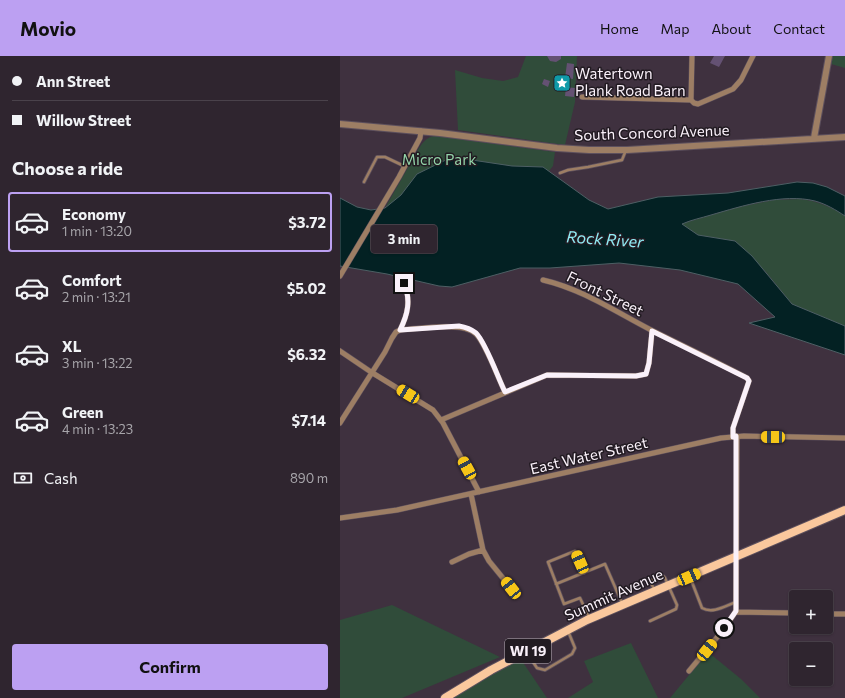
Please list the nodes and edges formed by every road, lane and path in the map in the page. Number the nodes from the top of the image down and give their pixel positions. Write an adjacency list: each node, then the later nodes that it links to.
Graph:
1 (692, 56): 5 (street)
2 (753, 56): 5 (street)
3 (829, 56): 9 (street)
4 (582, 98): 5 (street)
5 (692, 100)
6 (340, 124): 7 (street, South Concord Avenue)
7 (421, 131): 10 (street, South Concord Avenue); 11 (street)
8 (845, 137): 9 (street, South Concord Avenue)
9 (814, 138): 10 (street, South Concord Avenue)
10 (627, 150): 12 (lane)
11 (405, 166): 13 (lane); 14 (street)
12 (560, 173)
13 (364, 182)
14 (340, 276)
15 (543, 280): 18 (street, Front Street)
16 (404, 283): 17 (street)
17 (400, 330): 20 (street); 21 (street)
18 (652, 331): 21 (street); 24 (street, Front Street)
19 (340, 351): 20 (street)
20 (371, 372): 22 (street); 23 (street)
21 (505, 392): 22 (street)
22 (441, 420): 26 (street)
23 (340, 423)
24 (735, 437): 25 (street, East Water Street); 26 (street, East Water Street); 31 (street)
25 (845, 438)
26 (479, 492): 27 (street, East Water Street)
27 (471, 494): 29 (street, East Water Street); 30 (street)
28 (845, 510): 31 (main road, Summit Avenue / WI 19)
29 (340, 518)
30 (483, 550): 32 (street); 37 (street)
31 (736, 556): 34 (main road, Summit Avenue / WI 19); 38 (street)
32 (452, 562)
33 (584, 573): 35 (lane); 35 (lane); 39 (lane)
34 (689, 577): 36 (main road, Summit Avenue / WI 19); 38 (lane)
35 (556, 584): 44 (lane)
36 (669, 586): 39 (main road, Summit Avenue / WI 19); 45 (lane)
37 (511, 588)
38 (736, 602): 40 (street)
39 (623, 606): 44 (main road, Summit Avenue / WI 19)
40 (735, 612): 41 (street); 48 (street)
41 (789, 614)
42 (833, 614): 43 (street)
43 (845, 614)
44 (590, 619): 46 (main road, Summit Avenue / WI 19)
45 (650, 621)
46 (568, 630): 47 (main road, Summit Avenue / WI 19); 47 (lane)
47 (526, 651): 49 (main road, Summit Avenue / WI 19)
48 (689, 672)
49 (445, 698)

